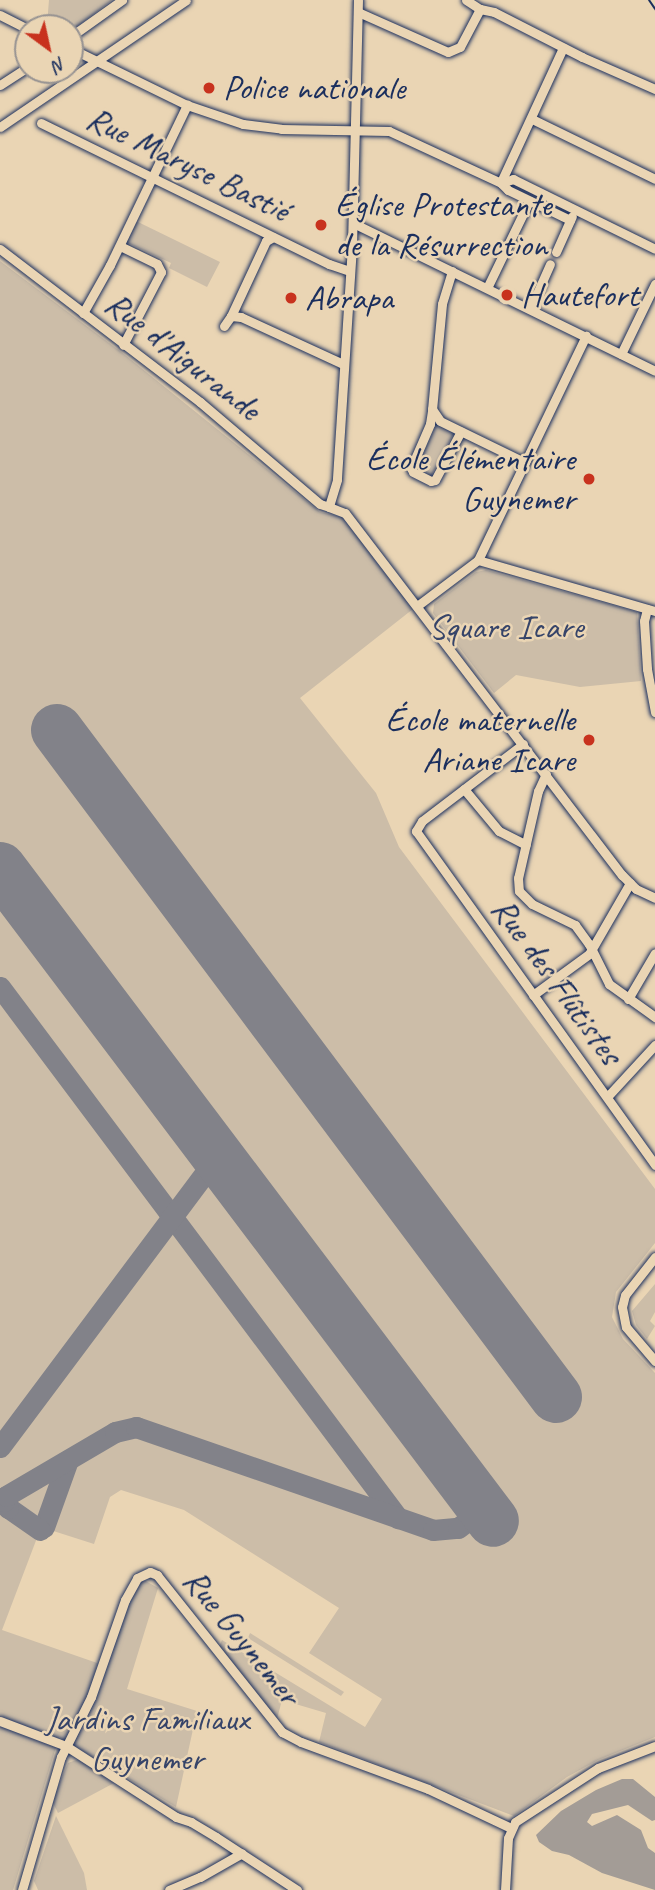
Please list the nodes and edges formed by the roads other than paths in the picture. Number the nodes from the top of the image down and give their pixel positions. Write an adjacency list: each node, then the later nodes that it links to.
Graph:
1 (122, 0): 9 (street)
2 (187, 0): 12 (street)
3 (358, 0): 7 (street)
4 (466, 0): 6 (street)
5 (500, 0): 8 (street)
6 (480, 9): 7 (street); 8 (street)
7 (358, 12): 18 (street)
8 (494, 12): 10 (street)
9 (84, 27)
10 (563, 48): 13 (street); 15 (street)
11 (84, 54): 12 (street)
12 (98, 61): 14 (street); 17 (street)
13 (655, 89)
14 (187, 105): 18 (street); 19 (street)
15 (532, 119): 20 (street); 21 (street)
16 (41, 123): 19 (street, Rue Maryse Bastié)
17 (0, 127)
18 (355, 129): 21 (street); 25 (street)
19 (152, 177): 26 (street, Rue Maryse Bastié); 27 (street)
20 (655, 179)
21 (501, 183): 22 (street); 23 (street)
22 (529, 201): 24 (street); 35 (street)
23 (580, 213): 24 (street); 28 (street)
24 (570, 220): 30 (street)
25 (353, 223): 32 (street); 33 (street)
26 (273, 237): 32 (street, Rue Maryse Bastié); 38 (street)
27 (120, 246): 37 (street); 41 (street)
28 (655, 249)
29 (0, 250): 37 (street, Rue d'Aigurande)
30 (555, 252)
31 (550, 264): 36 (street)
32 (349, 271): 43 (street)
33 (452, 271): 35 (street); 45 (street)
34 (655, 285): 42 (street)
35 (487, 288): 36 (street)
36 (530, 309): 40 (street)
37 (83, 313): 41 (street, Rue d'Aigurande)
38 (231, 316): 39 (street); 43 (street)
39 (223, 326)
40 (586, 336): 42 (street); 47 (street)
41 (123, 345): 48 (street, Rue d'Aigurande)
42 (621, 354): 44 (street)
43 (343, 364): 48 (street)
44 (655, 371)
45 (432, 409): 46 (street); 46 (street)
46 (461, 431): 47 (street)
47 (524, 462): 49 (street)
48 (329, 508): 50 (street, Rue d'Aigurande)
49 (478, 560): 50 (street); 51 (street)
50 (417, 606): 55 (street, Rue d'Aigurande)
51 (651, 610): 52 (street)
52 (647, 669): 53 (street); 54 (street)
53 (655, 685)
54 (655, 712)
55 (523, 744): 56 (street, Rue d'Aigurande); 57 (street)
56 (546, 774): 58 (street); 59 (street, Rue d'Aigurande)
57 (464, 789): 58 (street); 63 (street, Rue des Flûtistes)
58 (526, 845): 61 (street)
59 (630, 883): 60 (street); 61 (street)
60 (655, 898)
61 (592, 950): 63 (street); 64 (street)
62 (655, 953): 64 (street)
63 (533, 995): 67 (street, Rue des Flûtistes)
64 (628, 999): 65 (street)
65 (655, 1017)
66 (655, 1045): 67 (street)
67 (607, 1097): 68 (street, Rue des Flûtistes)
68 (651, 1151): 69 (street, Rue des Flûtistes)
69 (655, 1165)
70 (655, 1257): 71 (street)
71 (655, 1361)
72 (0, 1721): 73 (street)
73 (66, 1746): 75 (street, Rue Guynemer); 76 (street); 77 (street, Rue Guynemer)
74 (655, 1746): 75 (street)
75 (511, 1828): 80 (street)
76 (242, 1853): 78 (street); 79 (street)
77 (22, 1890)
78 (169, 1890)
79 (297, 1890)
80 (505, 1890)

